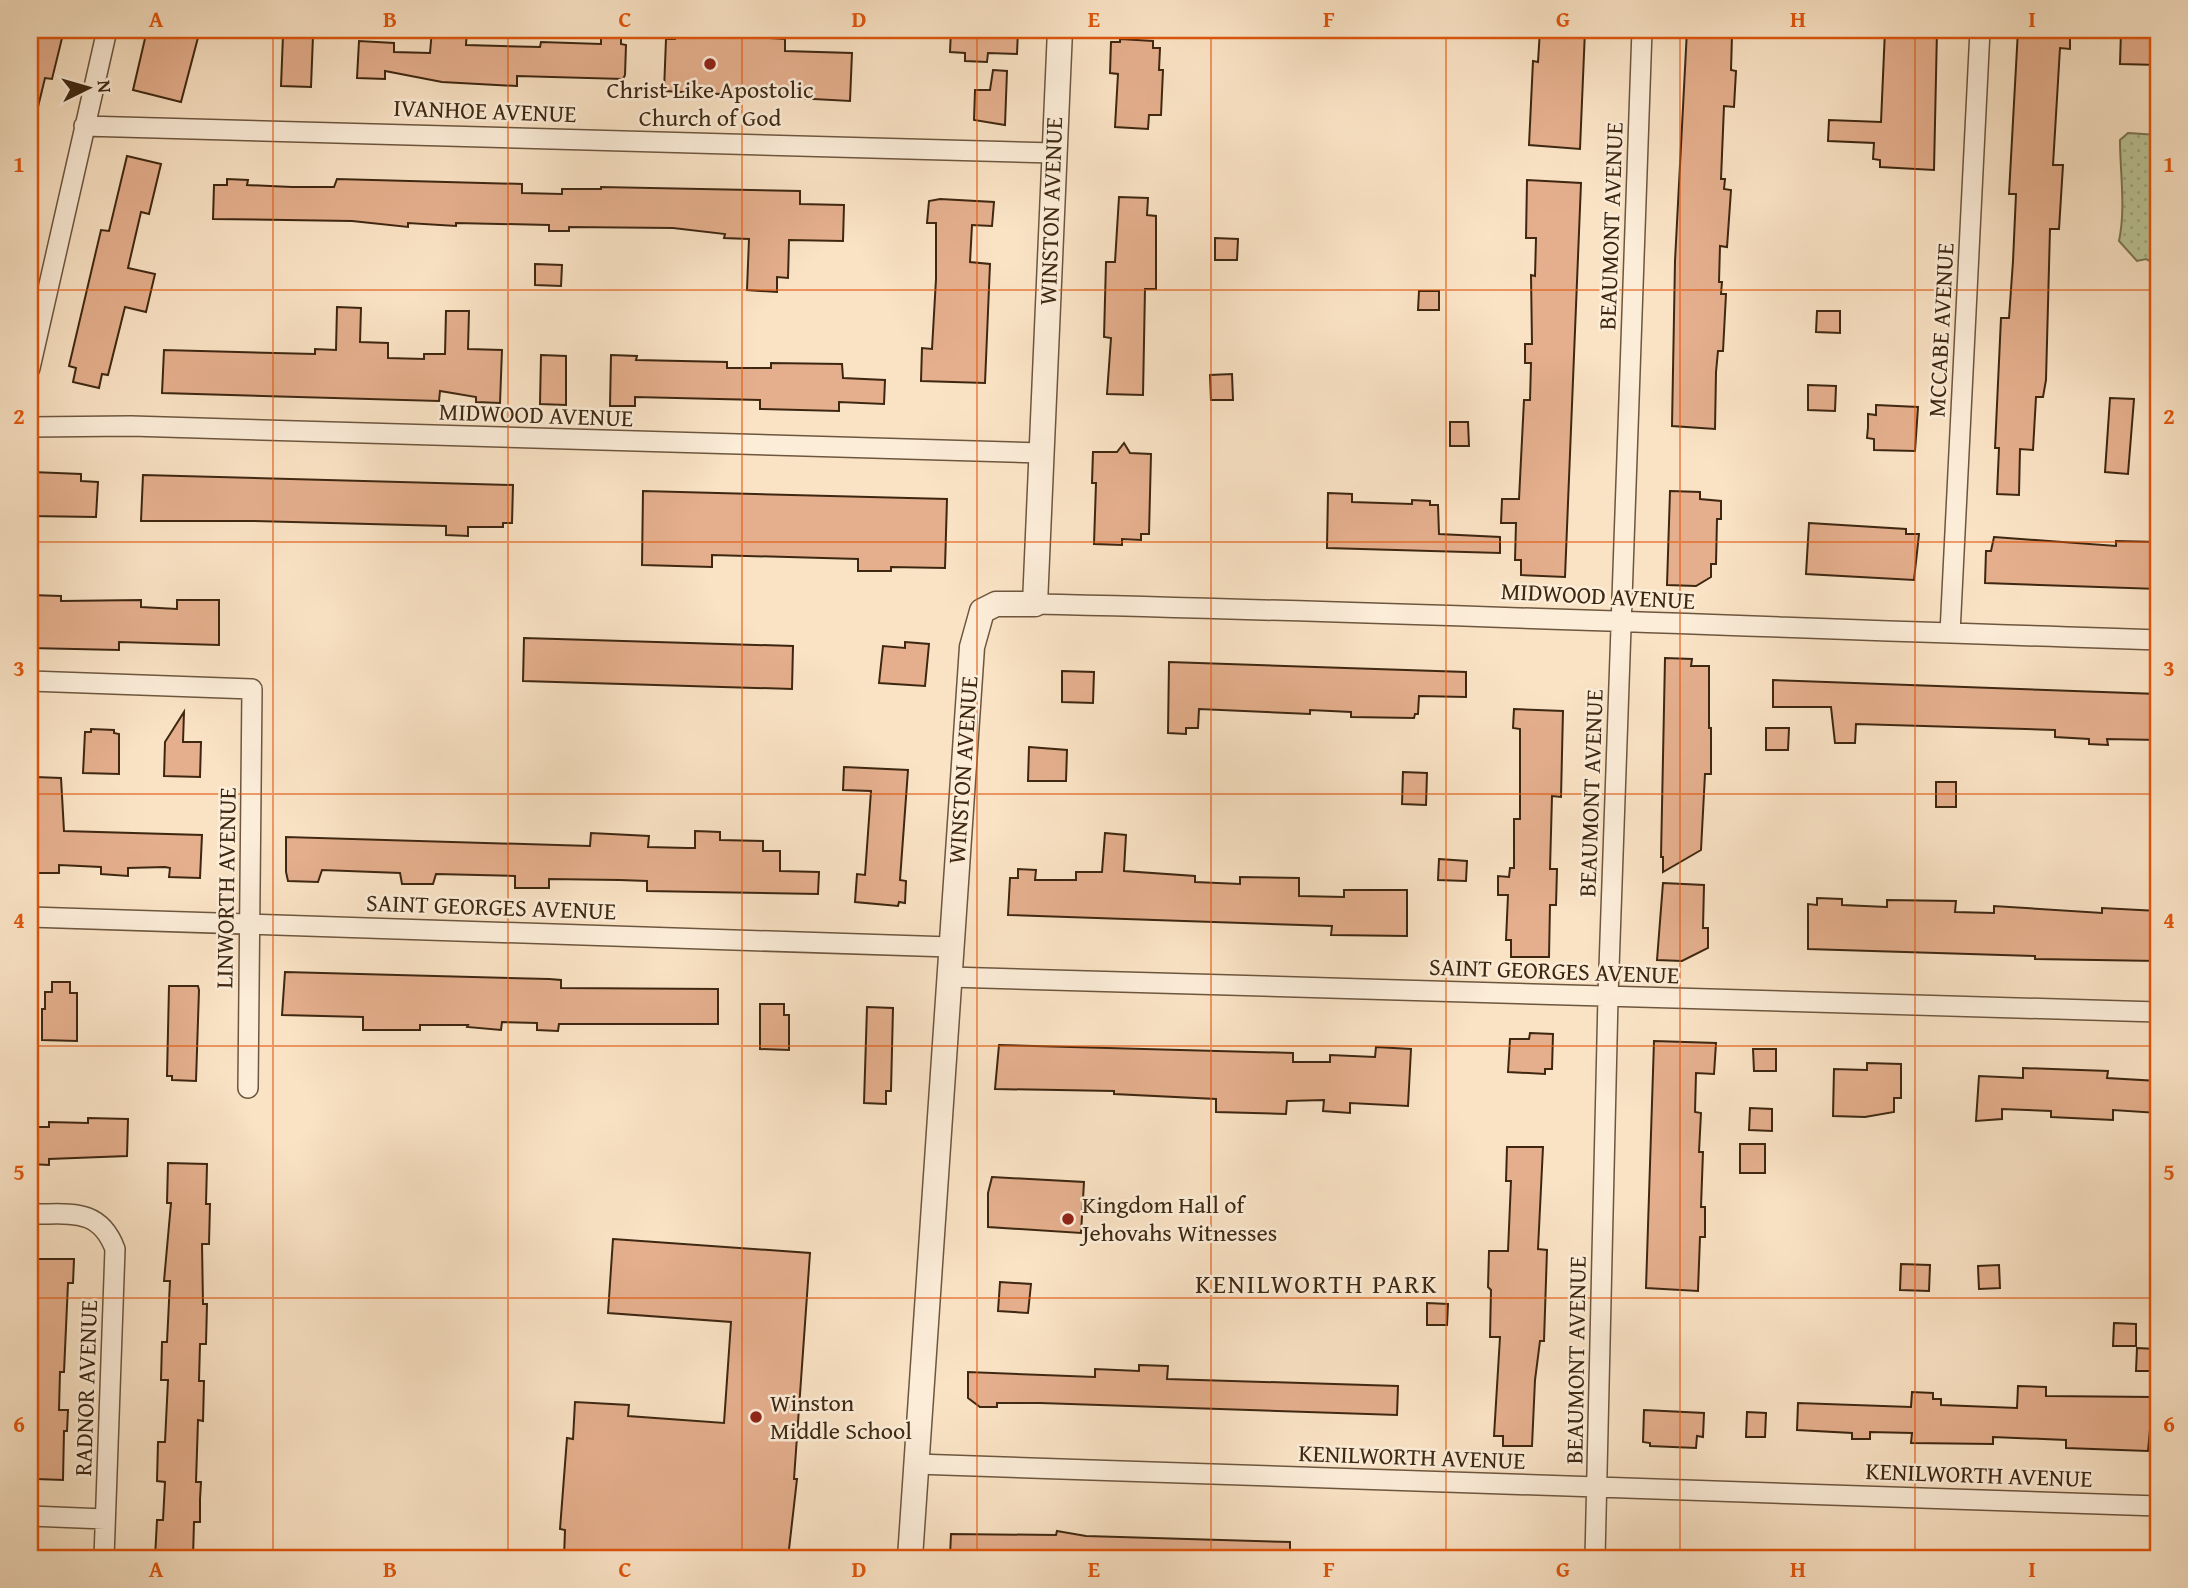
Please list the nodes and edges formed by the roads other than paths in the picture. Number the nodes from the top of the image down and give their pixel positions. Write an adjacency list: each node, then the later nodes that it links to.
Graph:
1 (107, 30): 5 (street)
2 (1060, 30): 6 (street, WINSTON AVENUE)
3 (1642, 30): 11 (street, BEAUMONT AVENUE)
4 (1980, 30): 12 (street, MCCABE AVENUE)
5 (84, 126): 6 (street, IVANHOE AVENUE); 7 (street)
6 (1053, 152): 9 (street, WINSTON AVENUE)
7 (30, 368)
8 (30, 427): 9 (street, MIDWOOD AVENUE)
9 (1041, 453): 10 (street, WINSTON AVENUE)
10 (1035, 604): 11 (street, MIDWOOD AVENUE); 17 (street, WINSTON AVENUE)
11 (1622, 623): 12 (street, MIDWOOD AVENUE); 19 (street, BEAUMONT AVENUE)
12 (1950, 633): 13 (street, MIDWOOD AVENUE)
13 (2158, 640)
14 (30, 681): 16 (street, LINWORTH AVENUE)
15 (30, 917): 16 (street, SAINT GEORGES AVENUE)
16 (250, 923): 17 (street, SAINT GEORGES AVENUE); 21 (street, LINWORTH AVENUE)
17 (950, 947): 18 (street, WINSTON AVENUE)
18 (949, 977): 19 (street, SAINT GEORGES AVENUE); 23 (street, WINSTON AVENUE)
19 (1608, 997): 20 (street, SAINT GEORGES AVENUE); 24 (street, BEAUMONT AVENUE)
20 (2158, 1012)
21 (248, 1088)
22 (30, 1214): 27 (street, RADNOR AVENUE)
23 (916, 1464): 24 (street, KENILWORTH AVENUE); 29 (street, WINSTON AVENUE)
24 (1597, 1488): 25 (street, KENILWORTH AVENUE); 30 (street, BEAUMONT AVENUE)
25 (2158, 1506)
26 (30, 1516): 27 (street)
27 (106, 1519): 28 (street, RADNOR AVENUE)
28 (104, 1558)
29 (910, 1558)
30 (1595, 1558)

